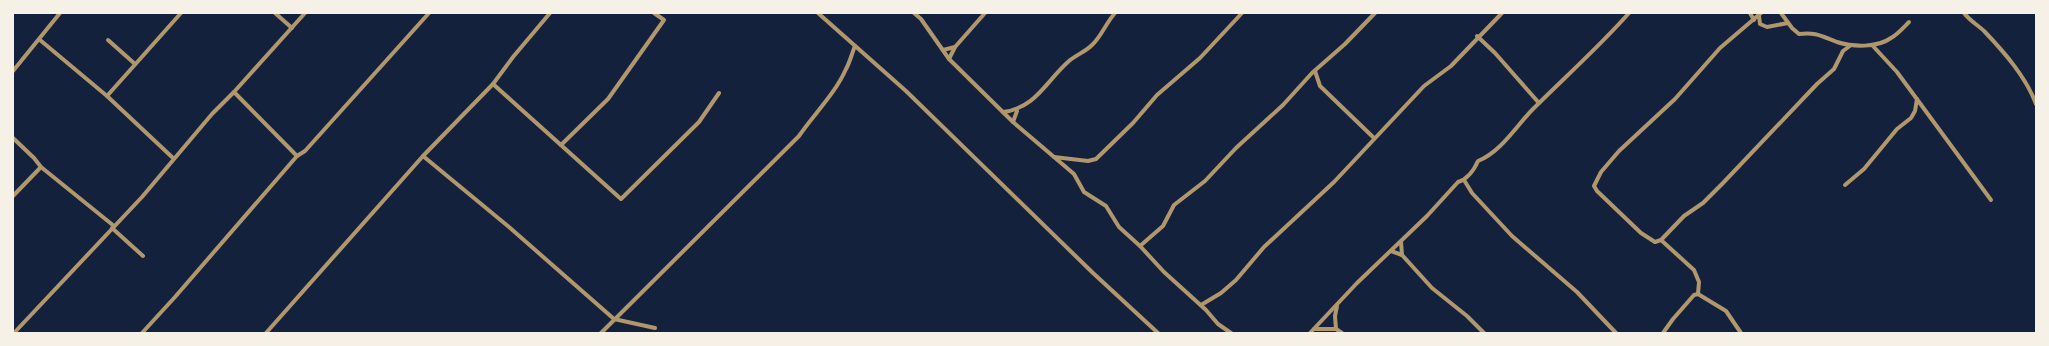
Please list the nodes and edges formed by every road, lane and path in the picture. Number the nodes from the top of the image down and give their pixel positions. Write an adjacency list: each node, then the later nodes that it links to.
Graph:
1 (60, 13): 25 (street)
2 (181, 13): 35 (street)
3 (275, 13): 23 (street)
4 (305, 13): 23 (street)
5 (429, 13): 51 (street)
6 (550, 13): 38 (street)
7 (654, 13): 50 (street)
8 (818, 13): 30 (street)
9 (914, 13): 32 (street)
10 (985, 13): 31 (street)
11 (1115, 13): 45 (street)
12 (1242, 13): 53 (street)
13 (1375, 13): 37 (street)
14 (1502, 13): 24 (street)
15 (1629, 13): 43 (street)
16 (1750, 13): 20 (street)
17 (1780, 13): 22 (street)
18 (1964, 13): 44 (street)
19 (1760, 14): 20 (street); 22 (street)
20 (1754, 20): 61 (street)
21 (1910, 22): 29 (street)
22 (1788, 23): 27 (street)
23 (292, 28): 39 (street)
24 (1478, 36): 43 (street); 49 (street)
25 (40, 40): 36 (street); 41 (street)
26 (108, 40): 35 (street)
27 (1839, 43): 28 (street); 33 (street)
28 (1851, 45): 29 (street); 33 (street)
29 (1872, 45): 42 (street)
30 (854, 46): 70 (street); 78 (street)
31 (955, 47): 32 (street); 34 (street)
32 (943, 50): 34 (street)
33 (1843, 51): 61 (street)
34 (949, 59): 46 (street)
35 (135, 64): 41 (street)
36 (13, 71)
37 (1315, 71): 49 (street); 63 (street)
38 (493, 84): 50 (street); 52 (street)
39 (234, 92): 51 (street); 54 (street)
40 (719, 94): 50 (street)
41 (107, 96): 54 (street)
42 (1917, 98): 57 (street); 59 (street)
43 (1539, 104): 56 (street)
44 (2036, 104)
45 (1017, 110): 46 (street); 47 (street)
46 (1003, 112): 47 (street)
47 (1013, 122): 53 (street)
48 (13, 138): 55 (street)
49 (1374, 138): 68 (street)
50 (561, 145)
51 (297, 156): 75 (street)
52 (423, 156): 70 (street); 76 (street)
53 (1053, 156): 63 (street)
54 (173, 158): 60 (street)
55 (41, 166): 58 (street); 60 (street)
56 (1464, 180): 62 (street); 83 (street)
57 (1845, 185)
58 (13, 196)
59 (1991, 200)
60 (113, 227): 66 (street); 74 (street)
61 (1661, 240): 67 (street)
62 (1401, 242): 64 (street); 65 (street)
63 (1140, 246): 68 (street)
64 (1391, 251): 65 (street); 69 (street)
65 (1402, 255): 82 (street)
66 (143, 256)
67 (1698, 294): 84 (street); 85 (street)
68 (1201, 305): 79 (street)
69 (1337, 305): 72 (street); 73 (street)
70 (614, 320): 71 (street); 77 (street)
71 (655, 328)
72 (1314, 329): 73 (street); 80 (street)
73 (1336, 329): 81 (street)
74 (14, 333)
75 (142, 333)
76 (266, 333)
77 (601, 333)
78 (1158, 333)
79 (1231, 333)
80 (1310, 333)
81 (1342, 333)
82 (1484, 333)
83 (1616, 333)
84 (1663, 333)
85 (1742, 333)

